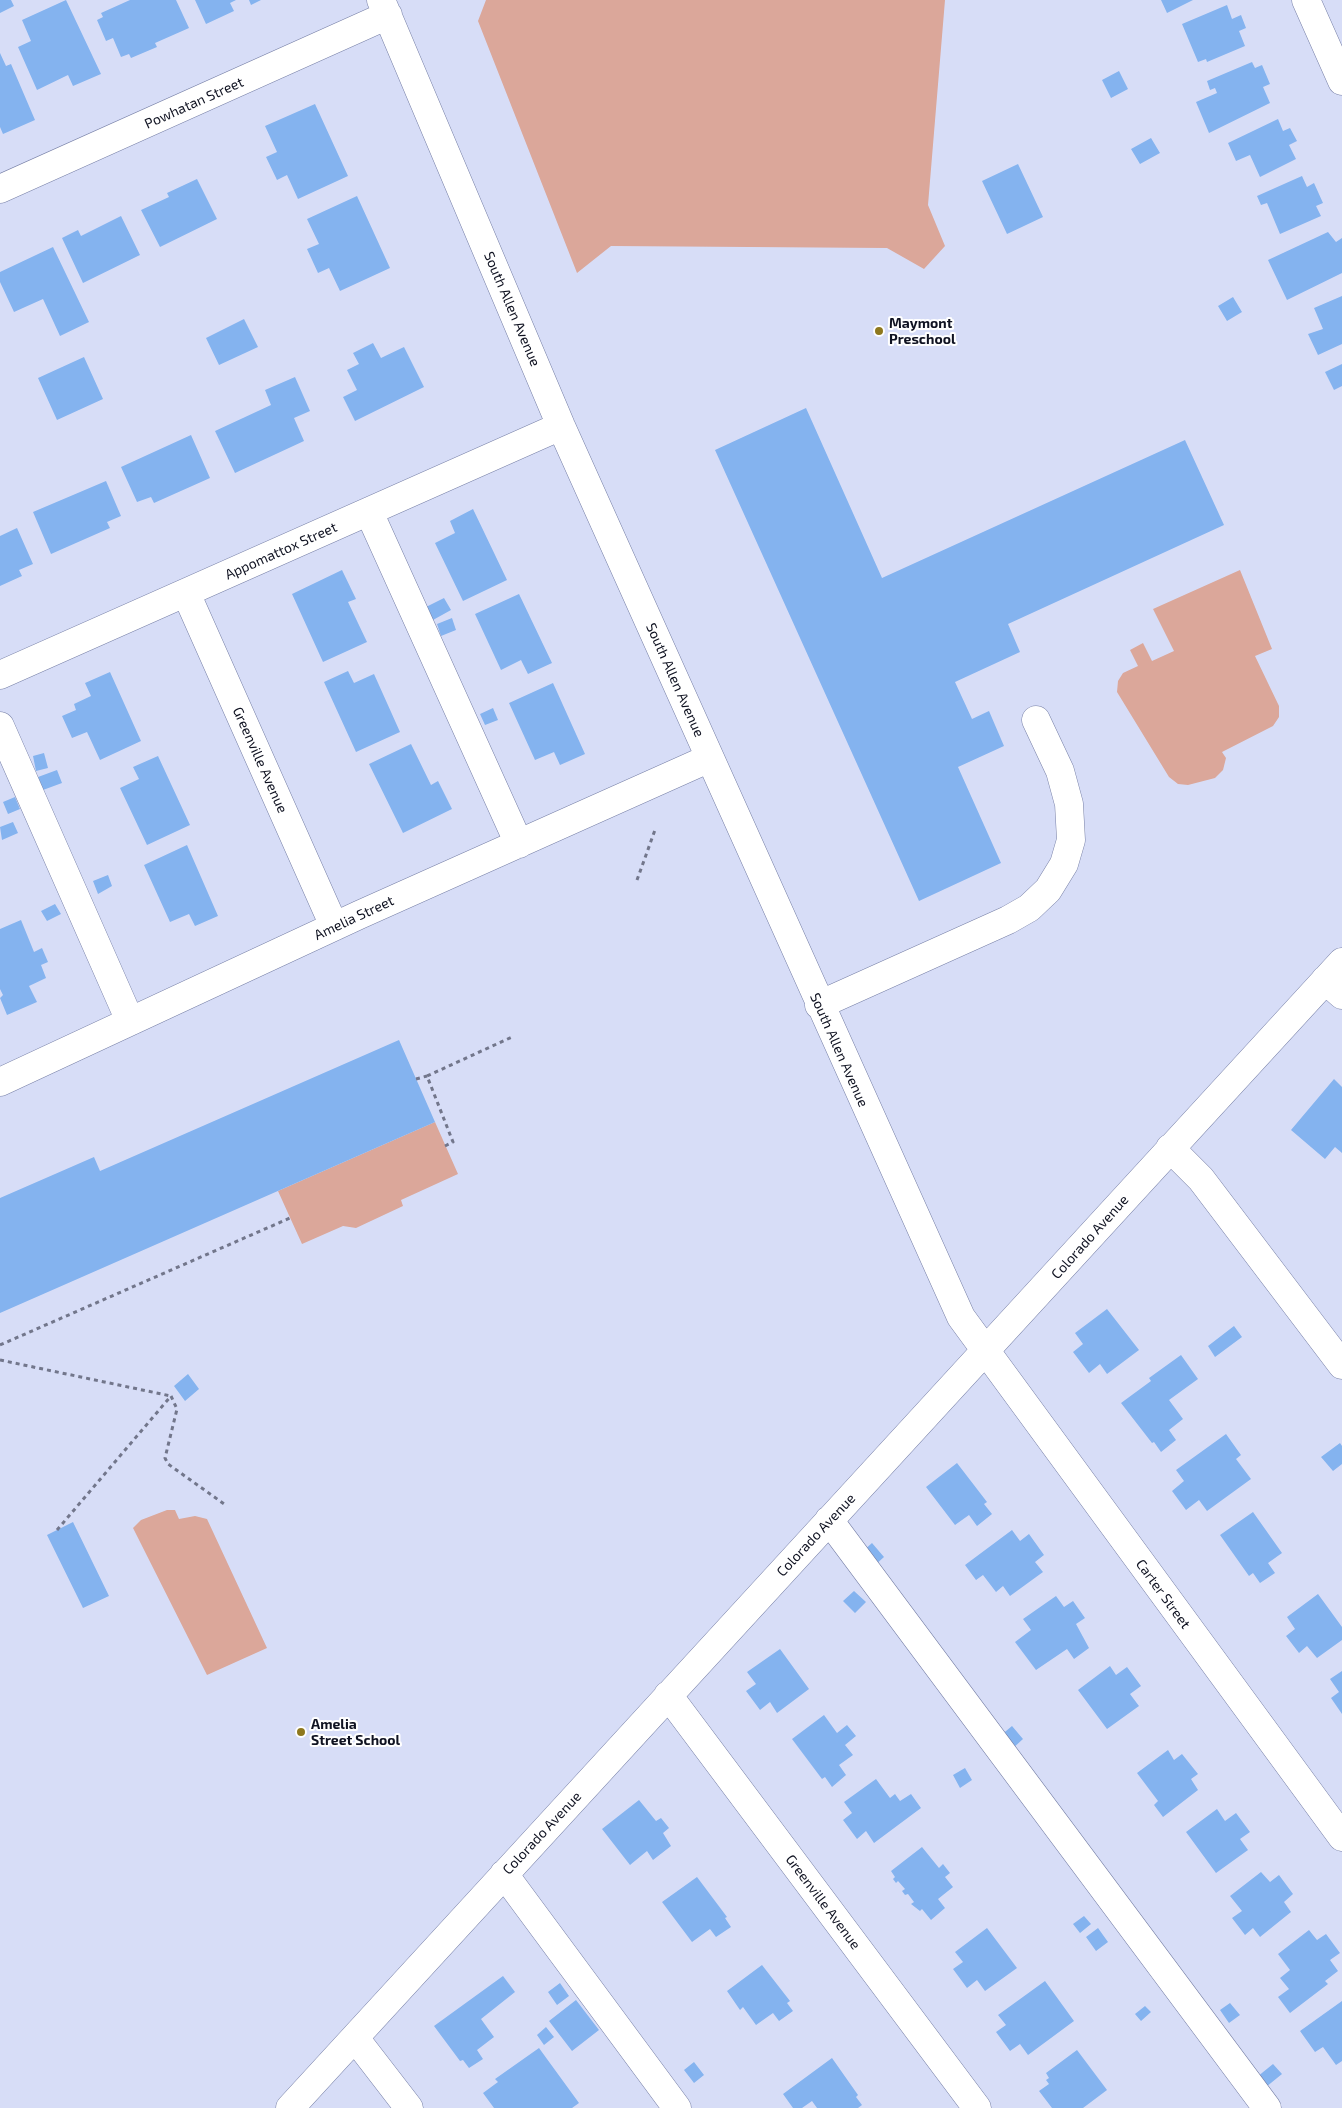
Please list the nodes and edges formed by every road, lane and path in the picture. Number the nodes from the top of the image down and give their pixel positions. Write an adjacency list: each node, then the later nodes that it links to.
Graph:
1 (1306, 0): 3 (street)
2 (385, 8): 4 (street, Powhatan Street); 5 (street, South Allen Avenue)
3 (1342, 81)
4 (0, 189)
5 (561, 426): 6 (street, Appomattox Street); 11 (street, South Allen Avenue)
6 (369, 512): 7 (street, Appomattox Street); 13 (street)
7 (186, 593): 8 (street, Appomattox Street); 15 (street, Greenville Avenue)
8 (0, 675)
9 (1036, 720): 17 (street)
10 (0, 726): 18 (street)
11 (710, 758): 13 (street, Amelia Street); 17 (street, South Allen Avenue)
12 (655, 830): 14 (path)
13 (519, 844): 15 (street, Amelia Street)
14 (637, 880)
15 (334, 926): 18 (street, Amelia Street)
16 (1336, 979): 24 (street, Colorado Avenue)
17 (819, 1005): 27 (street, South Allen Avenue)
18 (130, 1021): 22 (street, Amelia Street)
19 (512, 1037): 20 (path)
20 (427, 1076): 21 (path); 23 (path)
21 (416, 1079)
22 (0, 1082)
23 (445, 1146)
24 (1170, 1148): 27 (street, Colorado Avenue); 29 (street)
25 (290, 1218): 26 (path)
26 (0, 1345)
27 (985, 1351): 32 (street, Colorado Avenue); 35 (street, Carter Street)
28 (0, 1360): 30 (path)
29 (1342, 1365)
30 (171, 1396): 31 (path); 33 (path)
31 (227, 1506)
32 (829, 1520): 34 (street, Colorado Avenue); 42 (street)
33 (57, 1530)
34 (668, 1695): 36 (street, Colorado Avenue); 41 (street, Greenville Avenue)
35 (1342, 1837)
36 (504, 1874): 37 (street, Colorado Avenue); 40 (street)
37 (355, 2038): 38 (street, Colorado Avenue); 39 (street)
38 (290, 2108)
39 (409, 2108)
40 (677, 2108)
41 (977, 2108)
42 (1267, 2108)

